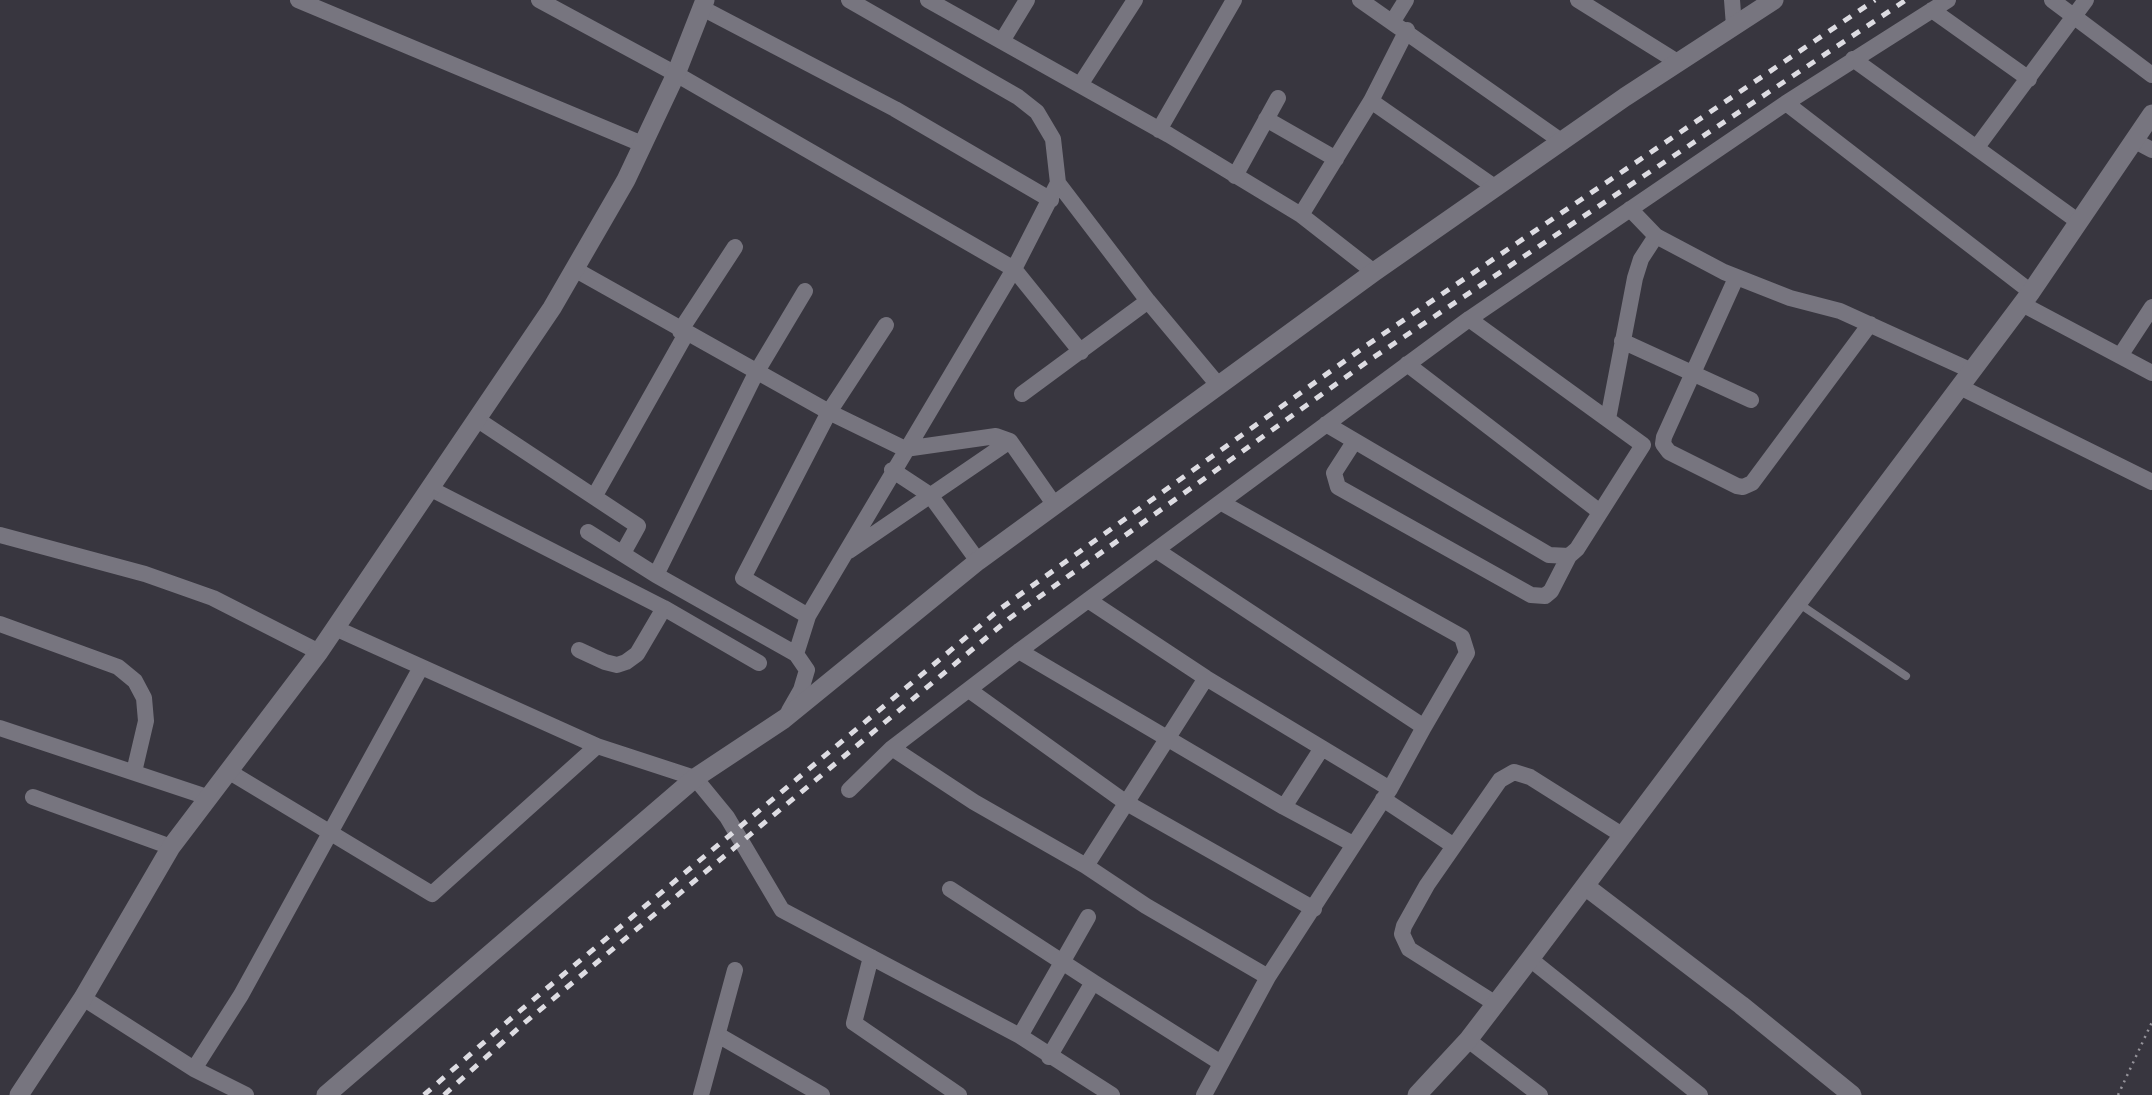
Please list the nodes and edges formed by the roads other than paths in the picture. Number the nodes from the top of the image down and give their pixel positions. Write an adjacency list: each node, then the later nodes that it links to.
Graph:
1 (298, 0): 35 (street)
2 (539, 0): 24 (street)
3 (849, 0): 40 (street)
4 (928, 0): 21 (street)
5 (1027, 0): 21 (street)
6 (1135, 0): 27 (street)
7 (1234, 0): 33 (street)
8 (1360, 0): 19 (street)
9 (1406, 0): 19 (street)
10 (1732, 0): 20 (street)
11 (1774, 0): 20 (street)
12 (1948, 0): 17 (street)
13 (2052, 0): 18 (street)
14 (2086, 0): 18 (street)
15 (1586, 2): 23 (street)
16 (704, 4): 24 (street); 42 (street)
17 (1932, 10): 22 (street); 26 (street)
18 (2074, 17): 25 (street); 26 (street)
19 (1400, 26): 29 (street); 34 (street)
20 (1734, 26): 23 (street)
21 (1002, 41): 27 (street)
22 (1853, 59): 30 (street); 37 (street)
23 (1679, 63): 34 (street)
24 (676, 74): 35 (street); 48 (street)
25 (2152, 75)
26 (2029, 79): 37 (street)
27 (1080, 85): 33 (street)
28 (1278, 98): 32 (street)
29 (1371, 101): 38 (street); 41 (street)
30 (1786, 103): 43 (street); 53 (street)
31 (2152, 114): 36 (street)
32 (1266, 119): 38 (street); 39 (street)
33 (1159, 130): 39 (street)
34 (1560, 141): 41 (street)
35 (642, 144): 49 (street)
36 (2143, 146): 45 (street)
37 (1977, 147): 45 (street)
38 (1336, 159): 44 (street)
39 (1235, 176): 44 (street)
40 (1058, 183): 42 (street); 54 (street)
41 (1496, 188): 50 (street)
42 (1051, 200): 48 (street)
43 (1630, 209): 46 (street); 56 (street)
44 (1301, 215): 50 (street)
45 (2079, 222): 53 (street)
46 (1656, 236): 51 (street); 60 (street)
47 (735, 247): 59 (street)
48 (1014, 268): 61 (street); 78 (street)
49 (576, 270): 59 (street); 74 (street)
50 (1374, 272): 68 (street)
51 (1736, 278): 57 (street); 65 (street)
52 (805, 291): 66 (street)
53 (2027, 298): 62 (street); 64 (street)
54 (1147, 300): 61 (street); 68 (street)
55 (2152, 307): 62 (street)
56 (1469, 319): 63 (street); 73 (street)
57 (1870, 324): 64 (street); 65 (street)
58 (886, 325): 72 (street)
59 (683, 332): 66 (street); 83 (street)
60 (1622, 341): 65 (street); 73 (street)
61 (1081, 352): 70 (street)
62 (2120, 356): 67 (street)
63 (1407, 364): 75 (street); 86 (street)
64 (1972, 371): 69 (street)
65 (1693, 372): 71 (street)
66 (756, 373): 72 (street); 94 (street)
67 (2152, 373)
68 (1219, 386): 85 (street)
69 (1960, 387): 80 (street); 96 (street)
70 (1022, 394)
71 (1751, 401)
72 (829, 412): 78 (street); 98 (street)
73 (1608, 419): 86 (street)
74 (478, 420): 81 (street); 83 (street)
75 (1326, 424): 77 (street); 84 (street)
76 (1010, 441): 78 (street); 82 (street); 85 (street)
77 (1354, 442): 92 (street); 92 (street)
78 (905, 449): 79 (street)
79 (892, 470): 82 (street); 91 (street)
80 (2152, 482)
81 (430, 489): 97 (street); 100 (street)
82 (930, 495): 91 (street); 93 (street)
83 (594, 497): 90 (street)
84 (1222, 503): 89 (street); 111 (street)
85 (1054, 504): 93 (street)
86 (1600, 512): 92 (street)
87 (588, 531): 90 (street)
88 (0, 535): 103 (street)
89 (1156, 550): 95 (street); 111 (street)
90 (623, 552): 94 (street)
91 (844, 555): 98 (street)
92 (1569, 556)
93 (978, 561): 110 (street)
94 (656, 575): 104 (street)
95 (1088, 600): 102 (street); 108 (street)
96 (1798, 603): 107 (lane); 127 (street)
97 (664, 608): 101 (street); 105 (street)
98 (808, 616): 104 (street)
99 (0, 624): 118 (street)
100 (335, 628): 103 (street); 106 (street)
101 (579, 650)
102 (1019, 651): 109 (street); 113 (street)
103 (318, 652): 117 (street)
104 (796, 654): 110 (street)
105 (759, 663)
106 (420, 669): 114 (street); 126 (street)
107 (1906, 676)
108 (1206, 678): 113 (street); 116 (street)
109 (969, 690): 115 (street); 124 (street)
110 (784, 719): 119 (street)
111 (1424, 727): 121 (street)
112 (0, 728): 118 (street)
113 (1167, 736): 124 (street); 125 (street)
114 (597, 746): 119 (street); 126 (street)
115 (892, 748): 120 (street); 131 (street)
116 (1321, 748): 121 (street); 125 (street)
117 (228, 771): 123 (street); 126 (street)
118 (134, 772): 123 (street)
119 (695, 778): 136 (street); 152 (street)
120 (849, 790)
121 (1386, 794): 128 (street); 129 (street)
122 (33, 797): 130 (street)
123 (207, 797): 130 (street)
124 (1125, 802): 131 (street); 134 (street)
125 (1284, 807): 128 (street)
126 (330, 832): 149 (street)
127 (1622, 835): 129 (street); 132 (street)
128 (1353, 844): 134 (street)
129 (1454, 846): 143 (street)
130 (171, 847): 142 (street)
131 (1086, 866): 140 (street)
132 (1585, 886): 137 (street); 161 (street)
133 (950, 890): 138 (street)
134 (1314, 909): 140 (street)
135 (1088, 917): 138 (street)
136 (871, 957): 145 (street); 155 (street)
137 (1530, 959): 143 (street); 160 (street)
138 (1063, 961): 141 (street); 145 (street)
139 (735, 970): 144 (street)
140 (1268, 977): 148 (street)
141 (1093, 982): 147 (street); 148 (street)
142 (83, 998): 149 (street); 150 (street)
143 (1496, 1004): 146 (street)
144 (718, 1035): 153 (street); 154 (street)
145 (1020, 1036): 147 (street)
146 (1468, 1040): 158 (street); 159 (street)
147 (1049, 1057): 156 (street)
148 (1221, 1063): 157 (street)
149 (194, 1069): 151 (street)
150 (19, 1095)
151 (246, 1095)
152 (326, 1095)
153 (701, 1095)
154 (822, 1095)
155 (959, 1095)
156 (1112, 1095)
157 (1204, 1095)
158 (1417, 1095)
159 (1539, 1095)
160 (1700, 1095)
161 (1852, 1095)

